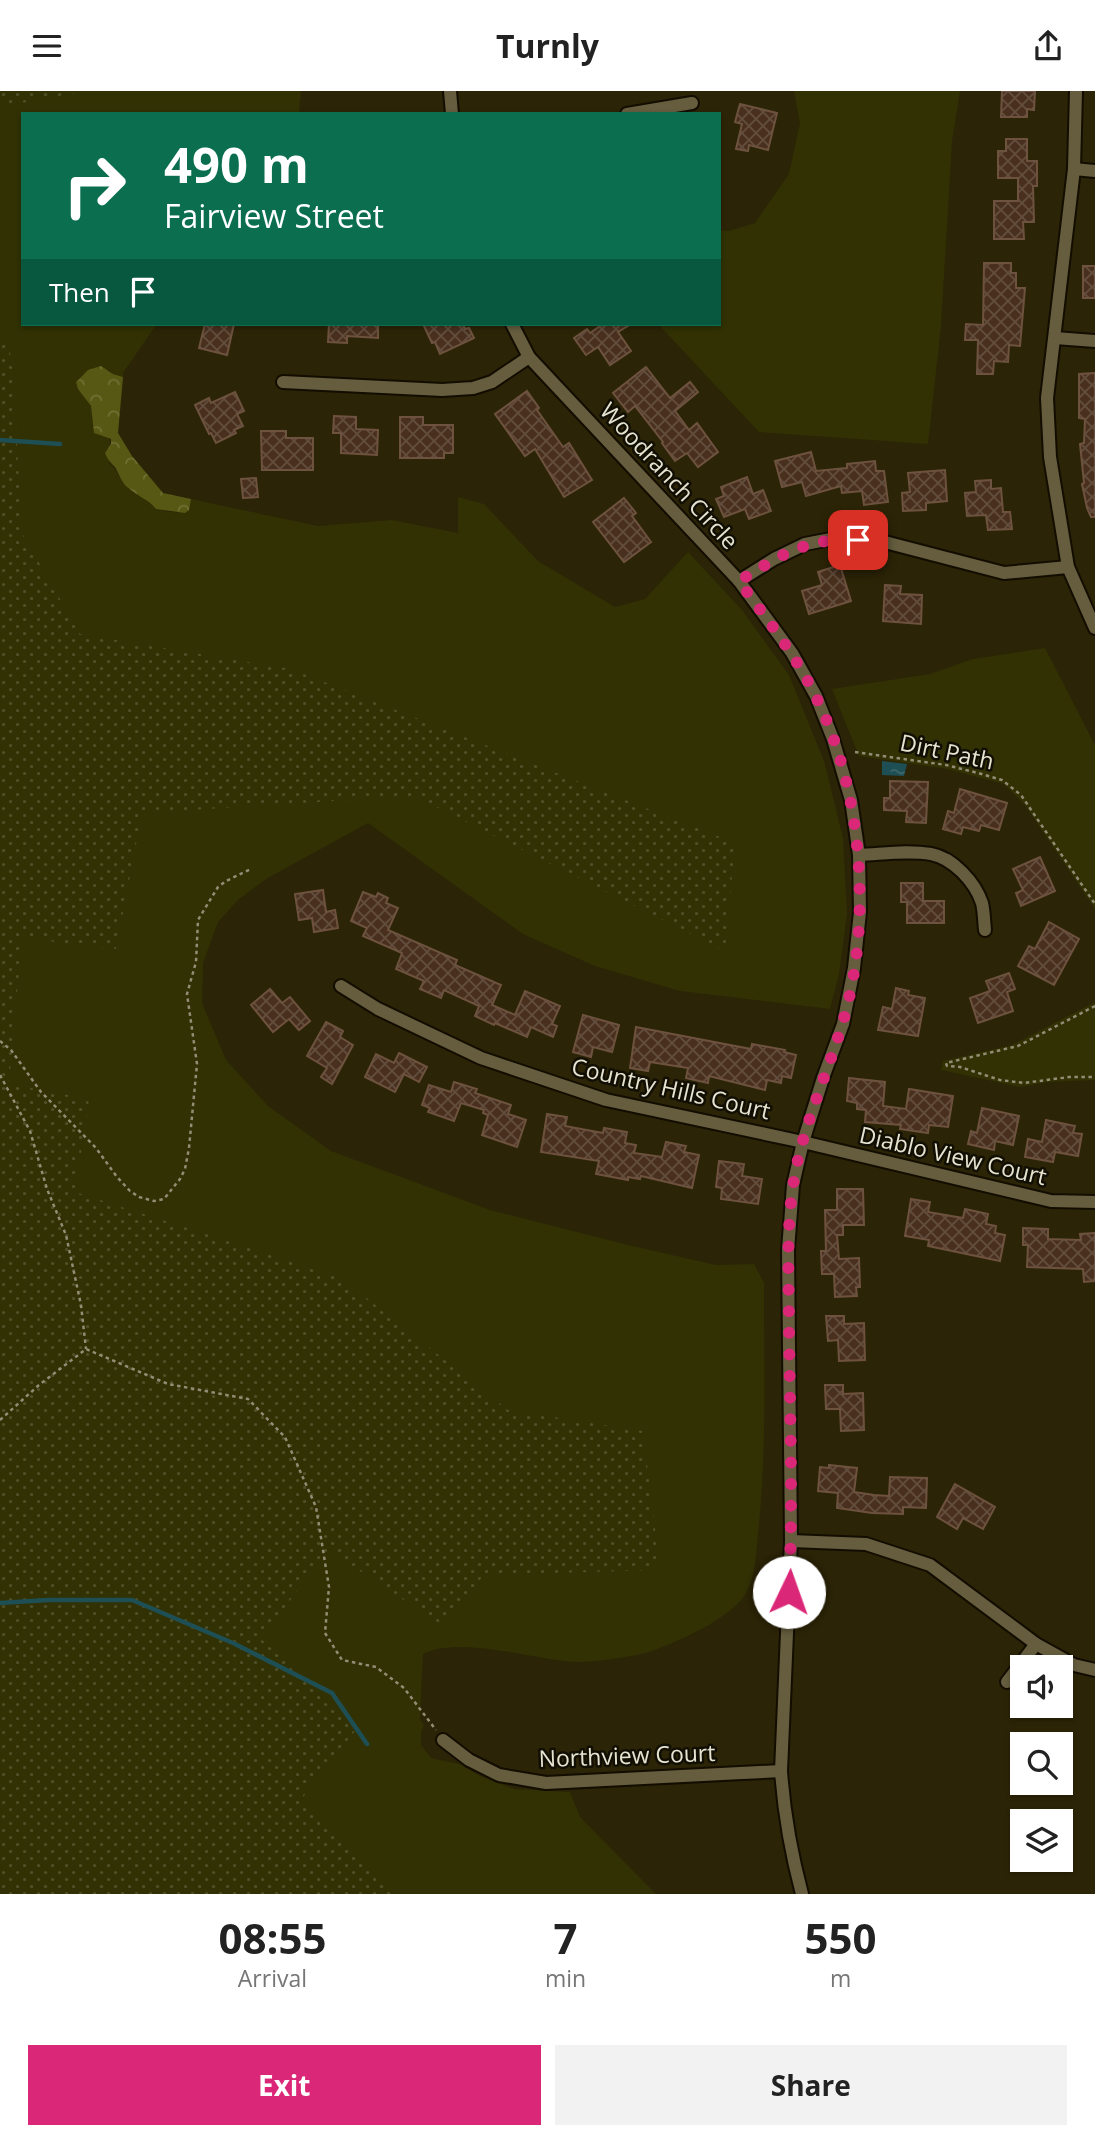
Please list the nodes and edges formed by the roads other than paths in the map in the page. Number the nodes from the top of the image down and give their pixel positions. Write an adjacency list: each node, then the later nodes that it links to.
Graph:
1 (450, 91): 4 (street)
2 (1076, 91): 6 (street)
3 (692, 103): 5 (street)
4 (452, 112)
5 (638, 112)
6 (1074, 169): 7 (street); 9 (street)
7 (1095, 171)
8 (513, 326): 11 (street, Woodranch Circle)
9 (1055, 338): 10 (street); 13 (street)
10 (1095, 341)
11 (529, 357): 12 (street); 14 (street, Woodranch Circle)
12 (283, 382)
13 (1068, 567): 14 (street); 15 (street)
14 (739, 581): 16 (street, Woodranch Circle)
15 (1095, 628)
16 (859, 855): 17 (street); 19 (street, Woodranch Circle)
17 (985, 930)
18 (341, 986): 19 (street, Country Hills Court)
19 (803, 1142): 20 (street, Diablo View Court); 21 (street, Woodranch Circle)
20 (1095, 1202)
21 (791, 1541): 22 (street); 26 (street, Woodranch Circle)
22 (1035, 1644): 23 (street); 24 (street)
23 (1095, 1670)
24 (1007, 1682)
25 (443, 1740): 26 (street, Northview Court)
26 (781, 1771): 27 (street, Woodranch Circle)
27 (802, 1894)

